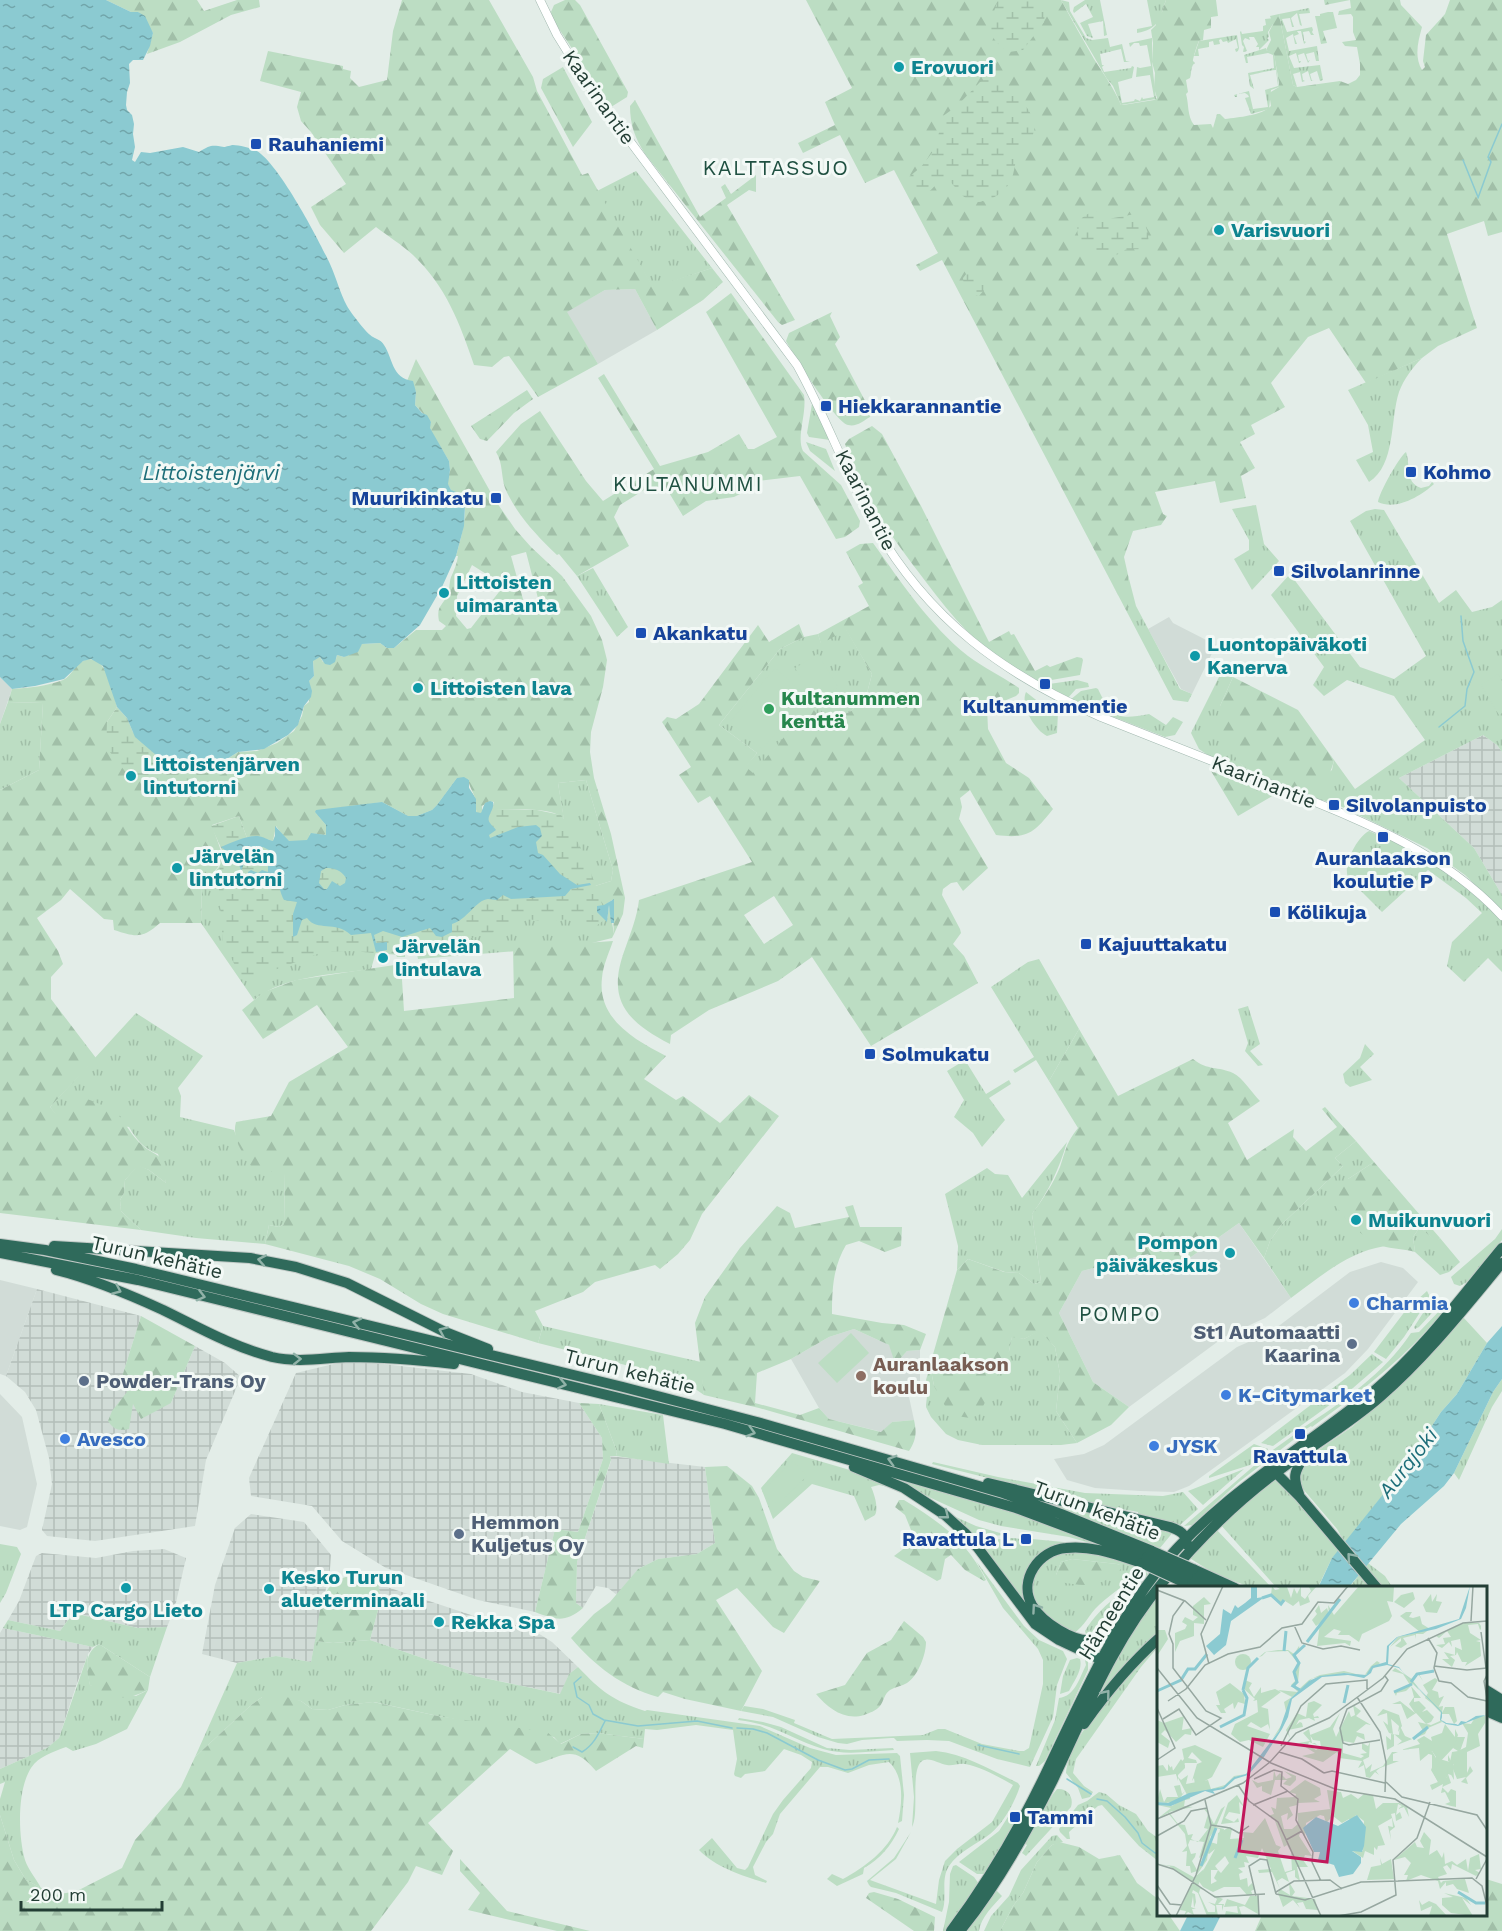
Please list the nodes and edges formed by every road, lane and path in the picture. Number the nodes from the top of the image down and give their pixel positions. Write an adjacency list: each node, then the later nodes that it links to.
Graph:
1 (540, 0): 2 (main road, Kaarinantie)
2 (1502, 916)
3 (0, 1243): 7 (highway, Turun kehätie); 10 (highway, one-way to 3)
4 (1502, 1248): 13 (highway, Hämeentie)
5 (0, 1256): 7 (highway, Turun kehätie, one-way to 7); 9 (highway, one-way to 9)
6 (1502, 1263): 12 (highway, Hämeentie)
7 (279, 1310): 8 (highway, Turun kehätie)
8 (302, 1315): 9 (highway, Turun kehätie); 10 (highway, Turun kehätie, one-way to 8)
9 (506, 1370): 11 (highway, Turun kehätie, one-way to 11)
10 (557, 1371): 14 (highway, Turun kehätie, one-way to 10)
11 (798, 1445): 18 (highway, Turun kehätie); 28 (highway, one-way to 28)
12 (1307, 1451): 13 (highway, Hämeentie); 15 (highway)
13 (1272, 1470): 15 (highway); 16 (highway, Hämeentie); 17 (highway, Hämeentie)
14 (948, 1476): 16 (highway); 18 (highway, Turun kehätie)
15 (1300, 1497): 24 (highway, one-way to 15)
16 (1181, 1533): 17 (highway); 26 (highway, Hämeentie)
17 (1186, 1554): 20 (highway, Hämeentie)
18 (1147, 1557): 19 (highway, Turun kehätie, bridge); 19 (highway, bridge); 26 (highway, one-way to 18)
19 (1188, 1575): 21 (highway); 22 (highway, Turun kehätie); 23 (highway, Turun kehätie)
20 (1160, 1586)
21 (1195, 1586)
22 (1213, 1586)
23 (1231, 1586)
24 (1376, 1586)
25 (1157, 1590): 28 (highway, Hämeentie)
26 (1121, 1626): 28 (highway, Hämeentie)
27 (1157, 1640): 35 (highway, one-way to 27)
28 (1105, 1661): 35 (highway, Hämeentie); 36 (highway, Hämeentie)
29 (1487, 1691): 30 (highway)
30 (1502, 1700)
31 (1487, 1701): 32 (highway)
32 (1502, 1708)
33 (1487, 1712): 34 (highway)
34 (1502, 1718)
35 (1071, 1740): 37 (highway, Hämeentie)
36 (951, 1931)
37 (960, 1931)

